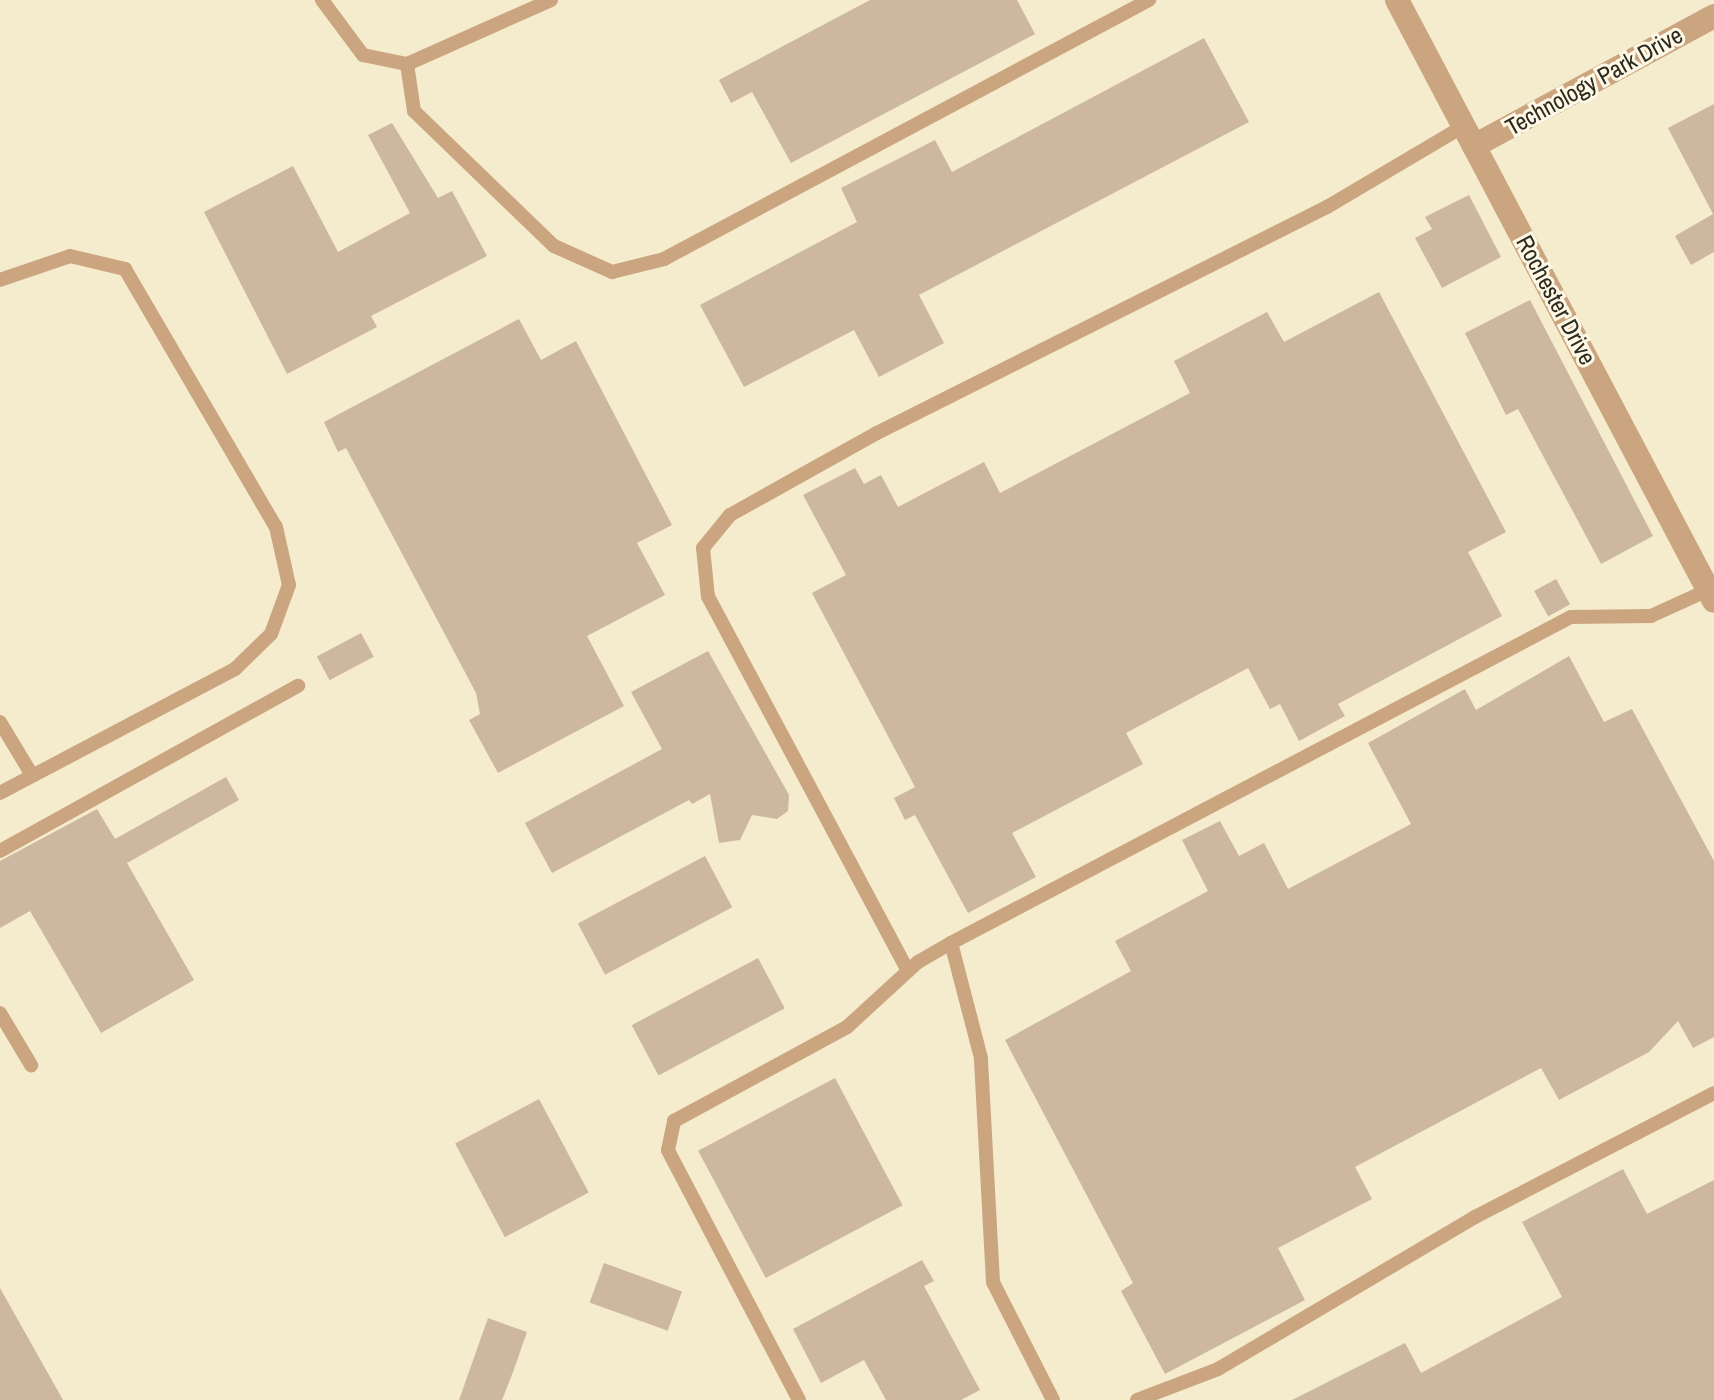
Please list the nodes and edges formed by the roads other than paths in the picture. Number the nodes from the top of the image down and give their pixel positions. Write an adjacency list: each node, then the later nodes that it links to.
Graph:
1 (322, 0): 6 (lane)
2 (551, 0): 6 (lane)
3 (1149, 0): 6 (lane)
4 (1397, 0): 7 (street, Rochester Drive)
5 (1714, 16): 7 (street, Technology Park Drive)
6 (407, 64)
7 (1469, 136): 9 (street, Rochester Drive); 16 (lane)
8 (0, 280): 12 (lane)
9 (1711, 596): 15 (lane)
10 (298, 686): 14 (lane)
11 (0, 722): 12 (lane)
12 (32, 775): 13 (lane)
13 (0, 793)
14 (0, 851)
15 (951, 943): 16 (lane); 21 (lane)
16 (908, 971): 20 (lane)
17 (0, 1013): 18 (lane)
18 (31, 1065)
19 (1714, 1093): 22 (lane)
20 (799, 1400)
21 (1053, 1400)
22 (1137, 1400)

